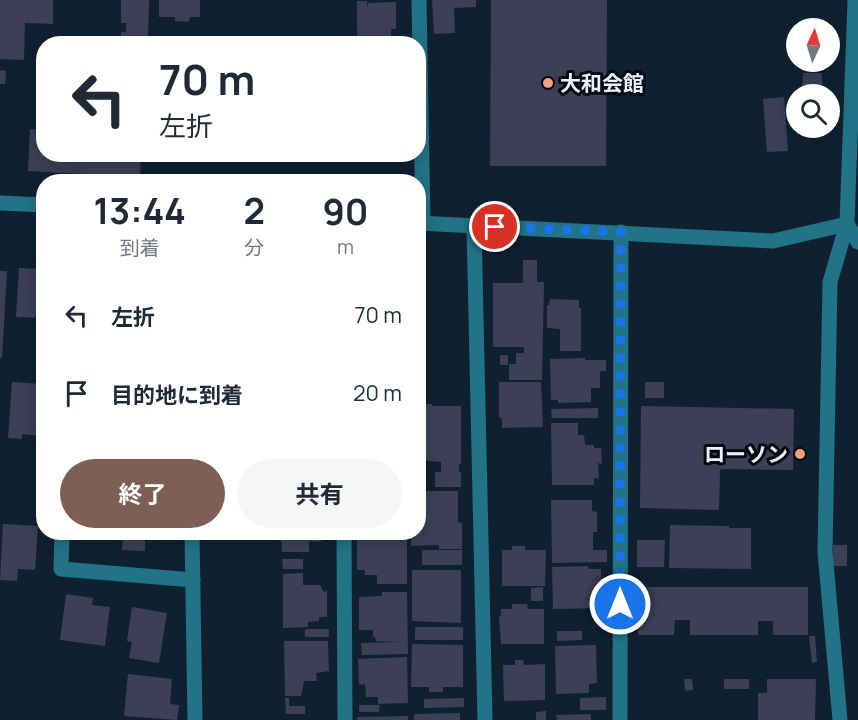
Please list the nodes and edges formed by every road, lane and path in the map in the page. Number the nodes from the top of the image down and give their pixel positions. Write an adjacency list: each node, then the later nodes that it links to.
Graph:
1 (419, 0): 3 (street)
2 (855, 0): 7 (street)
3 (419, 36)
4 (0, 203): 5 (street)
5 (36, 205)
6 (426, 223): 8 (street)
7 (847, 224): 9 (street); 10 (street); 19 (street)
8 (474, 226): 9 (street); 17 (street)
9 (621, 232): 18 (street)
10 (858, 242)
11 (62, 540): 14 (street)
12 (192, 540): 14 (street)
13 (344, 540): 16 (street)
14 (193, 580): 15 (street)
15 (195, 720)
16 (345, 720)
17 (485, 720)
18 (620, 720)
19 (840, 720)

